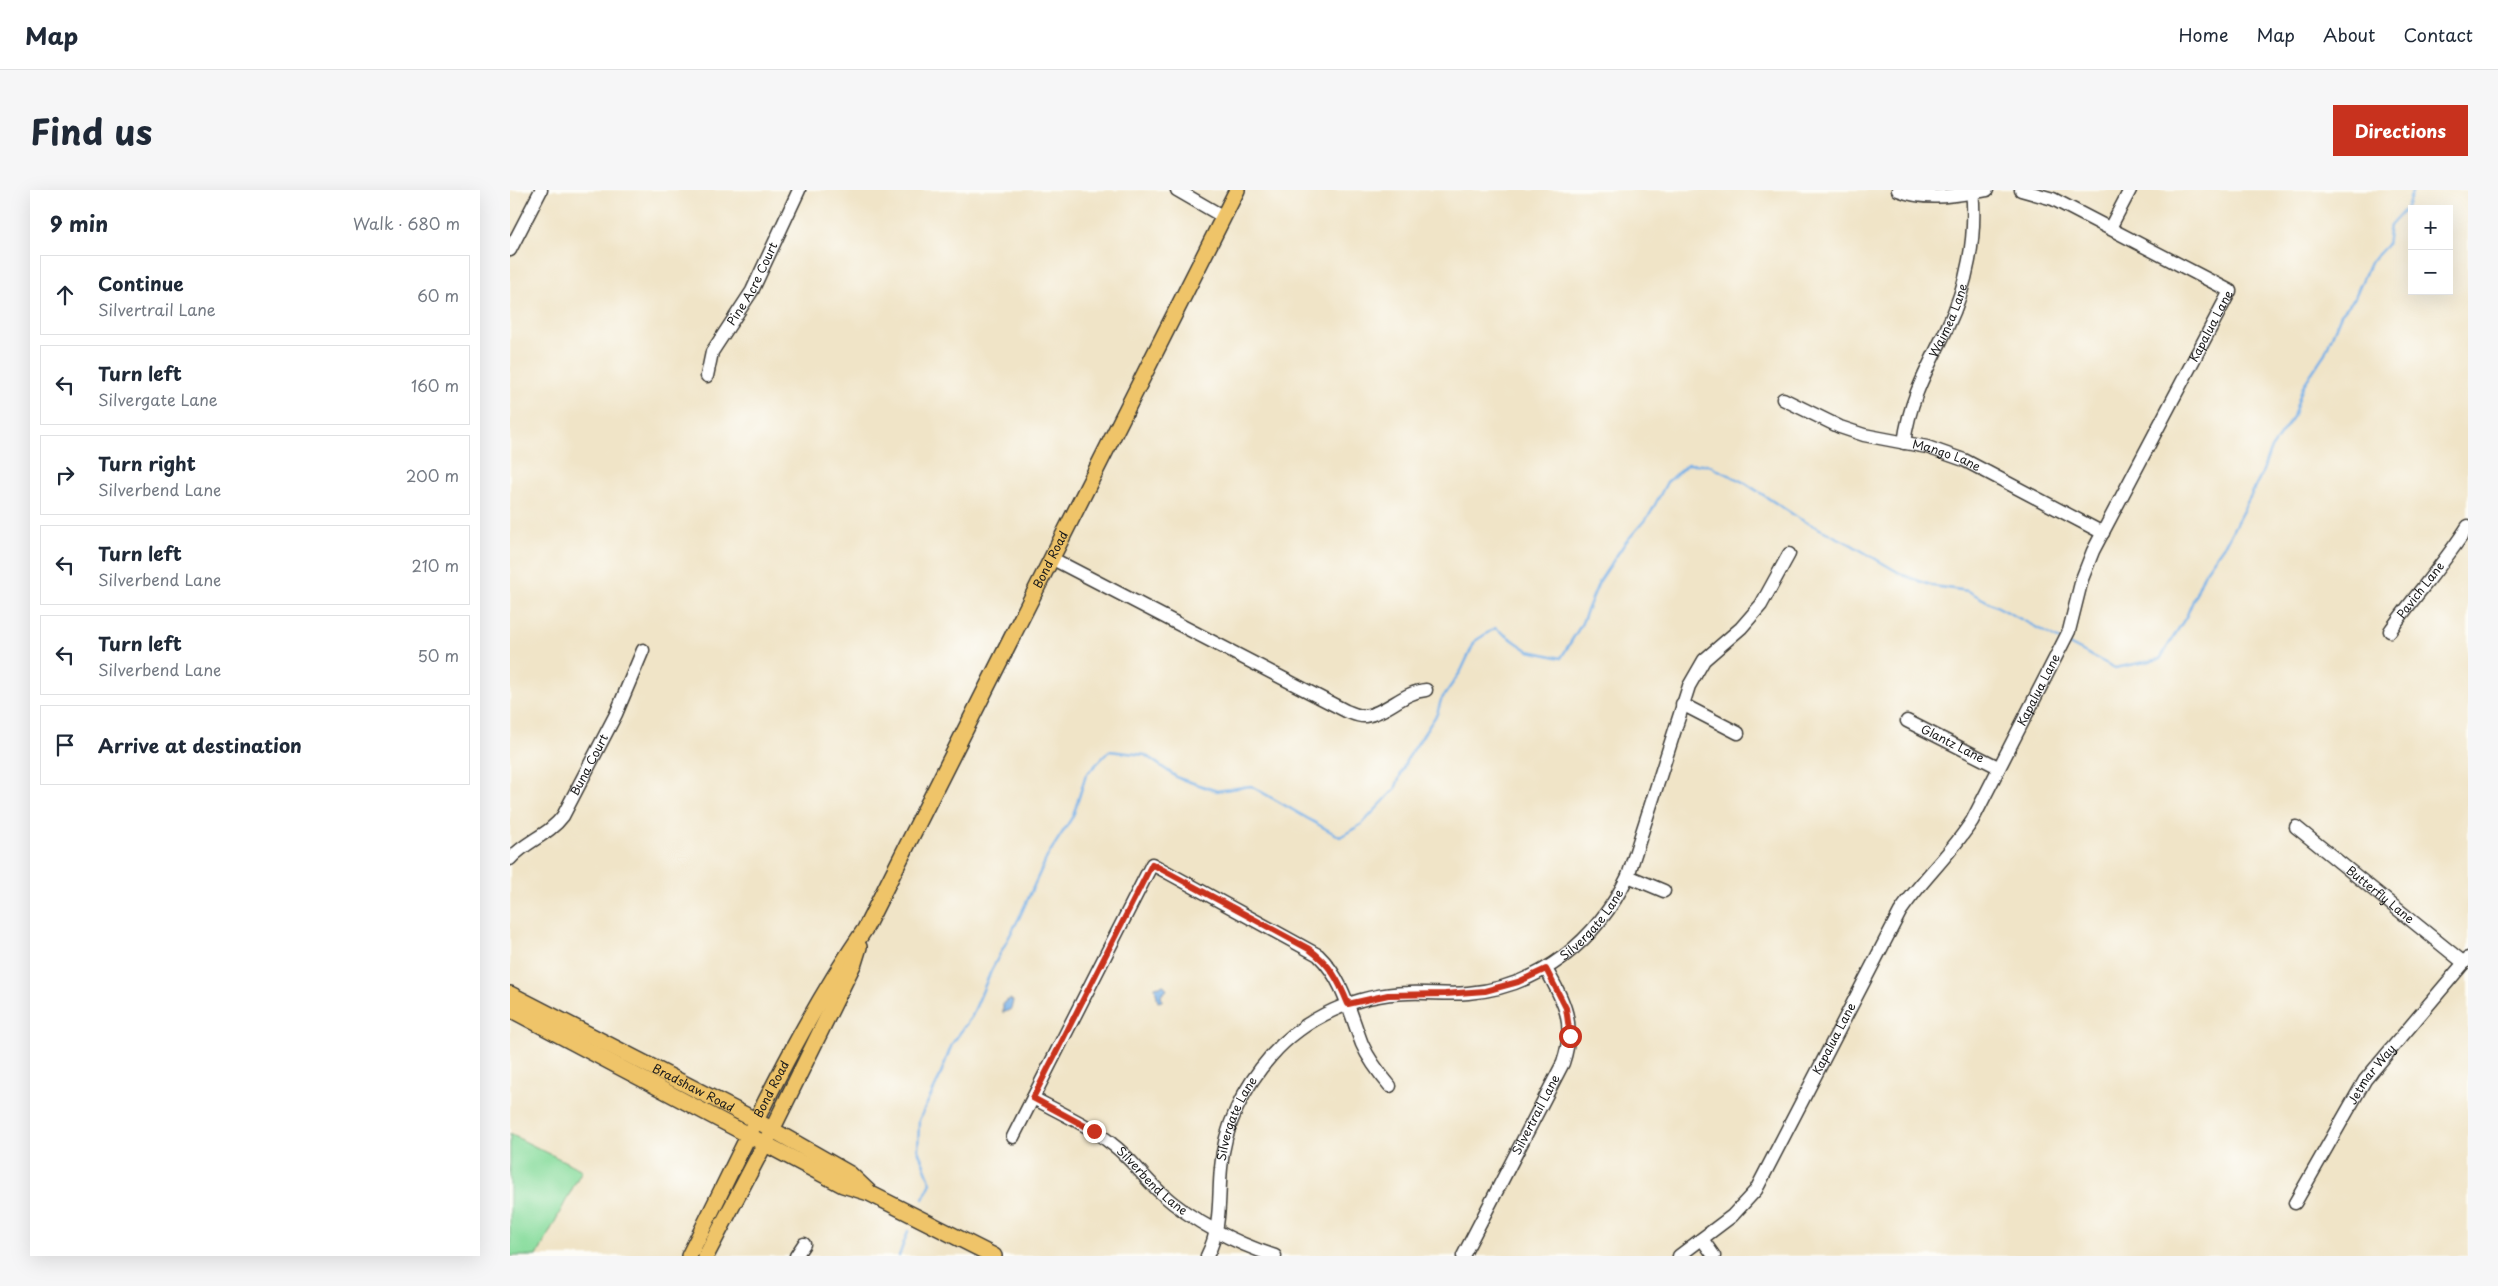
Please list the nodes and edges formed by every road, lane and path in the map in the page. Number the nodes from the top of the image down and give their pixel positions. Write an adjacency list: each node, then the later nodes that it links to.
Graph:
1 (540, 190): 12 (street)
2 (799, 190): 13 (street, Pine Acre Court)
3 (1177, 190): 10 (street)
4 (1237, 190): 10 (main road, Bond Road)
5 (1898, 190): 9 (street)
6 (1987, 190): 9 (street)
7 (2021, 190): 11 (street, Kapalua Lane)
8 (2130, 190): 11 (street)
9 (1972, 192): 15 (street, Waimea Lane)
10 (1222, 216): 19 (main road, Bond Road)
11 (2110, 228): 17 (street, Kapalua Lane)
12 (510, 250)
13 (708, 376)
14 (1783, 399): 15 (street, Mango Lane)
15 (1904, 442): 17 (street, Mango Lane)
16 (2468, 526): 20 (street, Pavich Lane)
17 (2103, 533): 26 (street, Kapalua Lane)
18 (1789, 554): 23 (street, Silvergate Lane)
19 (1051, 558): 22 (street); 31 (main road, Bond Road)
20 (2390, 631)
21 (643, 650): 28 (street, Buna Court)
22 (1426, 690)
23 (1682, 704): 25 (street); 29 (street, Silvergate Lane)
24 (1907, 722): 26 (street, Glantz Lane)
25 (1738, 733)
26 (1998, 767): 47 (street, Kapalua Lane)
27 (2296, 827): 32 (street, Butterfly Lane)
28 (510, 859)
29 (1628, 876): 30 (street); 33 (street, Silvergate Lane)
30 (1664, 892)
31 (865, 929): 34 (main road, Bond Road); 38 (main road, Bond Road)
32 (2466, 960): 45 (street, Jetmar Way)
33 (1546, 969): 36 (street, Silvergate Lane); 55 (street, Silvertrail Lane)
34 (829, 984): 38 (main road); 41 (main road, Bond Road)
35 (510, 994): 41 (main road, Bradshaw Road)
36 (1348, 1004): 39 (street); 40 (street); 46 (street, Silvergate Lane)
37 (510, 1009): 42 (main road, Bradshaw Road)
38 (811, 1052): 43 (main road, Bond Road)
39 (1390, 1086)
40 (1033, 1098): 44 (street); 46 (street, Silverbend Lane)
41 (757, 1121): 42 (main road, Bond Road); 43 (main road, Bradshaw Road)
42 (749, 1136): 43 (main road, Bradshaw Road); 49 (main road, Bond Road)
43 (768, 1137): 50 (main road, Bond Road); 52 (main road, Bradshaw Road)
44 (1013, 1137)
45 (2295, 1204)
46 (1217, 1230): 53 (street, Silvergate Lane); 54 (street, Silverbend Lane)
47 (1702, 1239): 56 (street, Kapalua Lane); 57 (street)
48 (804, 1244): 51 (street)
49 (689, 1256)
50 (706, 1256)
51 (796, 1256)
52 (994, 1256)
53 (1207, 1256)
54 (1275, 1256)
55 (1463, 1256)
56 (1679, 1256)
57 (1714, 1256)

